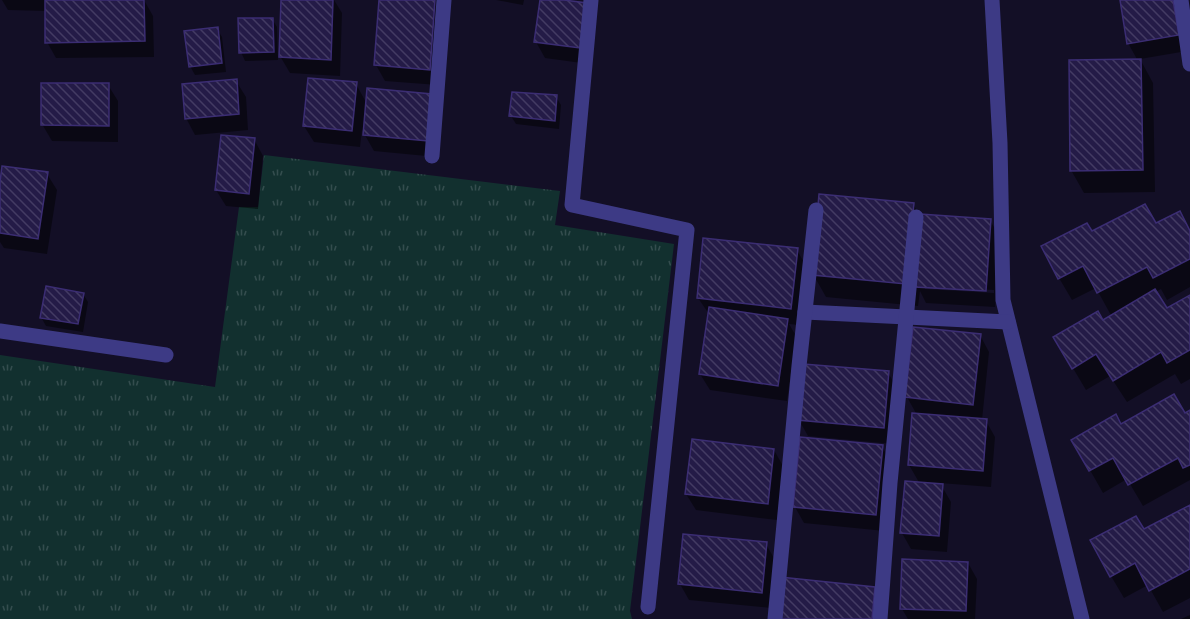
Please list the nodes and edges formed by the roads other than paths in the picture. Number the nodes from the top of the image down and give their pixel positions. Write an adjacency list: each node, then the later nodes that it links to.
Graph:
1 (444, 0): 6 (street)
2 (591, 0): 14 (street)
3 (992, 0): 11 (street)
4 (1181, 0): 5 (street)
5 (1190, 64)
6 (432, 156)
7 (816, 210): 9 (street)
8 (916, 217): 10 (street)
9 (805, 312): 10 (street); 15 (street)
10 (906, 317): 11 (street); 16 (street)
11 (1008, 322): 17 (street)
12 (0, 332): 13 (street)
13 (166, 355)
14 (648, 607)
15 (775, 619)
16 (880, 619)
17 (1082, 619)

